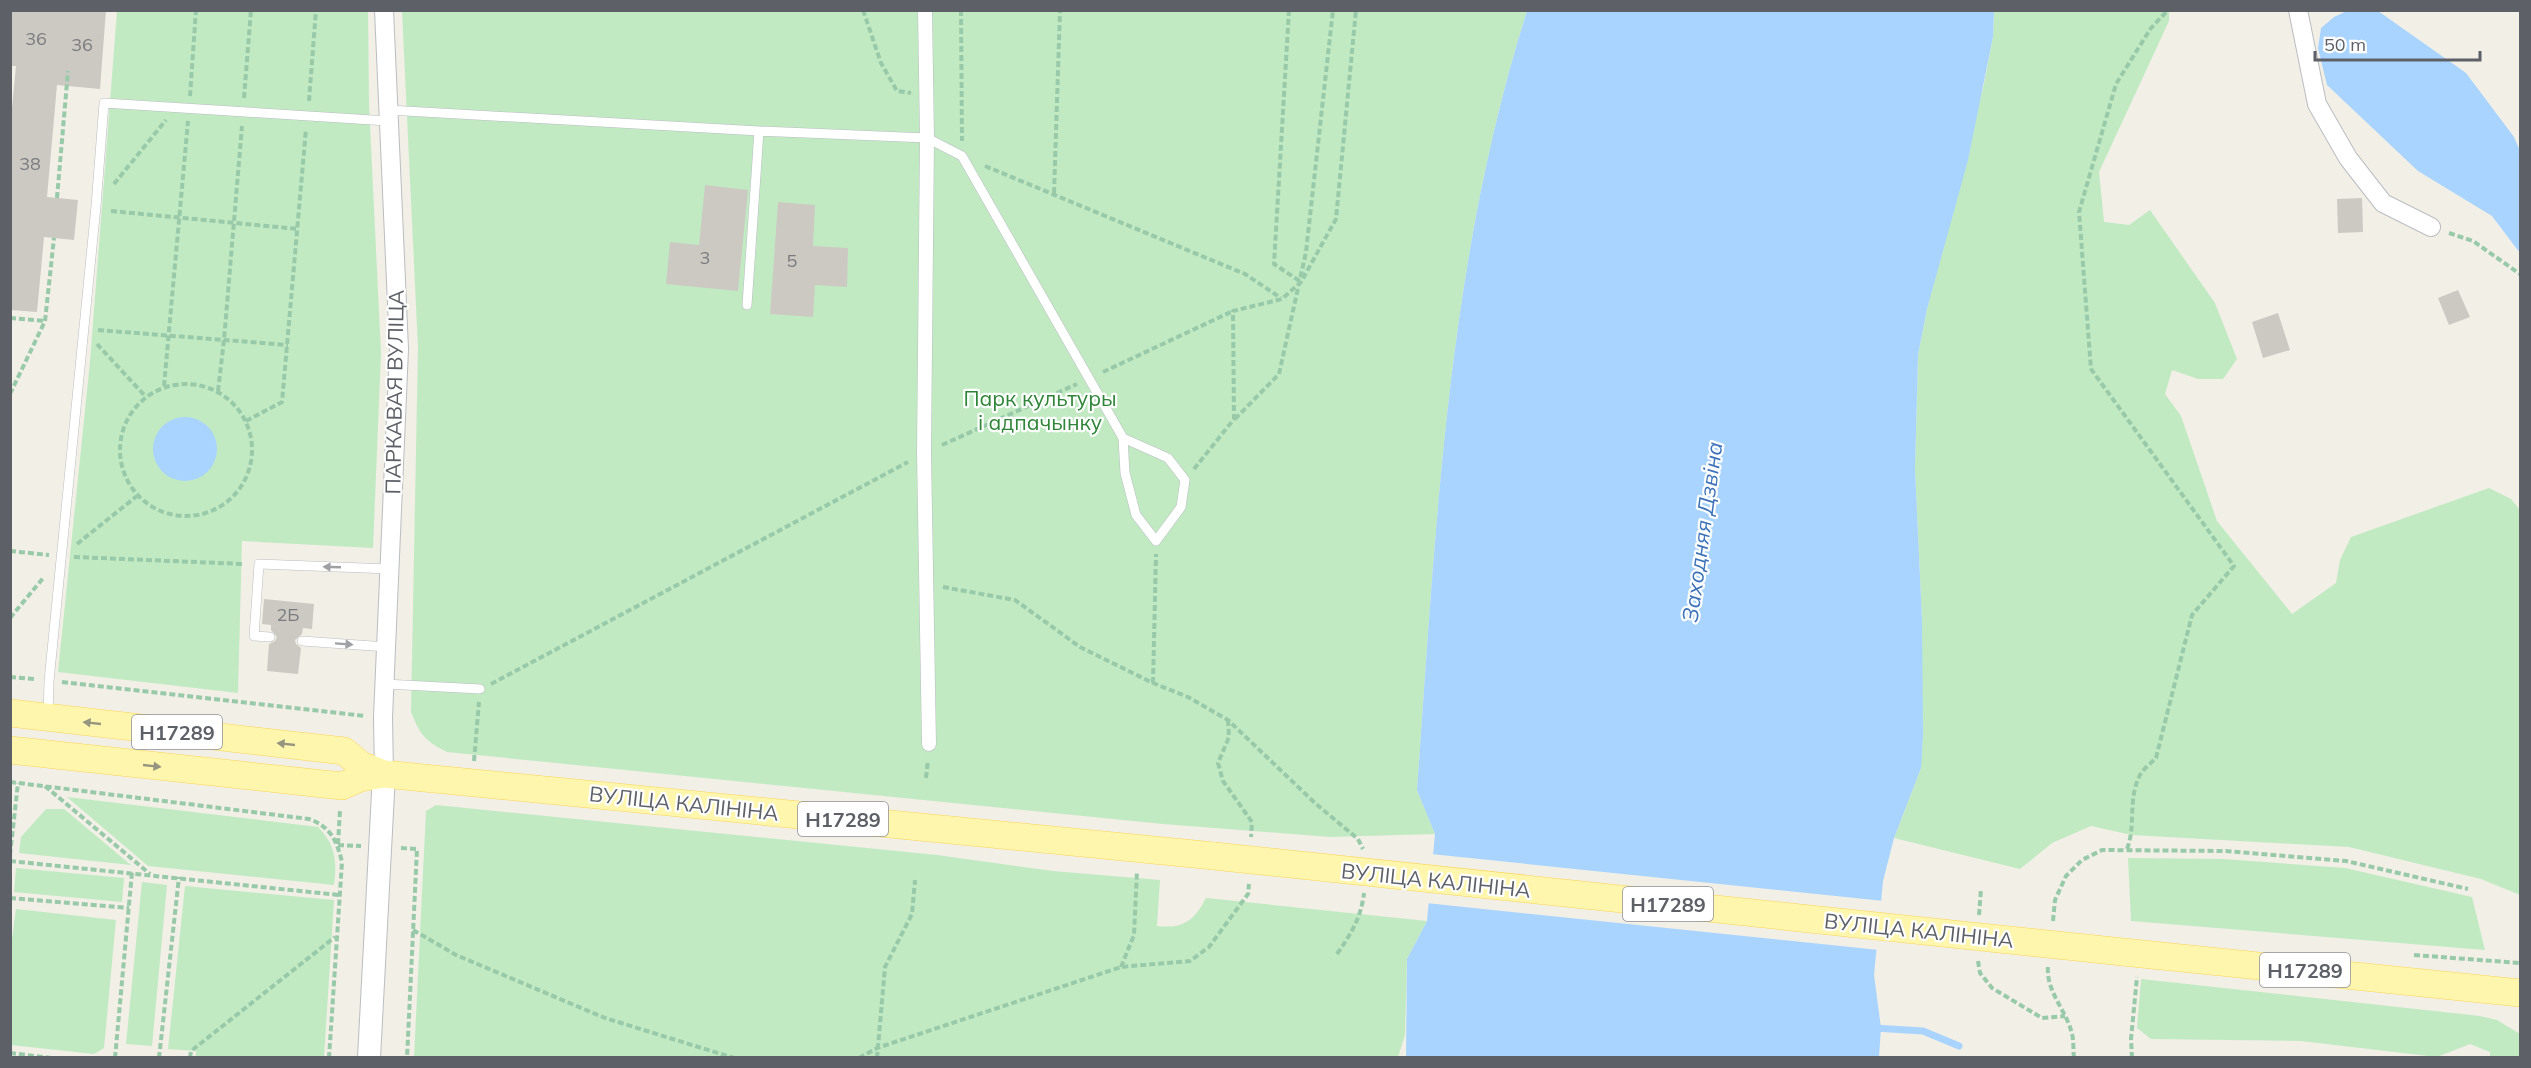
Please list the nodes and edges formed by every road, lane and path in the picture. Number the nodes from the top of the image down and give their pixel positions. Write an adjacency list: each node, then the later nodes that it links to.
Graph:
1 (196, 10): 17 (path)
2 (251, 10): 18 (path)
3 (316, 10): 19 (path)
4 (384, 10): 20 (street, ПАРКАВАЯ ВУЛІЦА)
5 (863, 10): 15 (path)
6 (925, 10): 15 (street)
7 (961, 10): 23 (path)
8 (1060, 10): 24 (path)
9 (1289, 10): 33 (path)
10 (1333, 10): 33 (path)
11 (1356, 10): 33 (path)
12 (2168, 10): 80 (path)
13 (2298, 10): 29 (street)
14 (68, 71): 25 (path)
15 (926, 96): 22 (street)
16 (177, 108): 17 (lane); 26 (path); 26 (lane)
17 (189, 108): 18 (lane); 27 (path)
18 (243, 112): 19 (lane); 28 (path)
19 (307, 116): 20 (lane); 30 (path)
20 (388, 116): 21 (lane); 58 (street, ПАРКАВАЯ ВУЛІЦА)
21 (759, 131): 22 (lane); 35 (lane)
22 (927, 138): 23 (lane); 51 (street)
23 (962, 156): 24 (path); 43 (lane)
24 (1054, 193): 34 (path)
25 (57, 198)
26 (96, 208): 27 (path); 39 (lane)
27 (180, 218): 28 (path); 40 (path)
28 (234, 223): 30 (path); 41 (path)
29 (2431, 227): 32 (path)
30 (298, 229): 42 (path)
31 (54, 238): 38 (path)
32 (2520, 274)
33 (1301, 282): 34 (path); 48 (path)
34 (1282, 299): 36 (path)
35 (747, 304)
36 (1233, 311): 43 (path); 48 (path)
37 (10, 318): 38 (path)
38 (45, 321): 46 (path)
39 (82, 328): 40 (path); 47 (path); 56 (lane)
40 (169, 336): 41 (path); 44 (path)
41 (224, 340): 42 (path); 45 (path)
42 (288, 345): 49 (path)
43 (1091, 378): 50 (lane); 51 (path)
44 (164, 386): 45 (path); 47 (path)
45 (218, 391): 49 (path)
46 (10, 394)
47 (146, 397): 53 (path)
48 (1234, 419): 52 (path)
49 (246, 421): 53 (path)
50 (1123, 438): 52 (lane); 54 (lane)
51 (924, 453): 59 (street); 68 (path)
52 (1185, 480): 54 (lane)
53 (137, 496): 56 (path)
54 (1156, 541): 66 (path)
55 (10, 551): 56 (path)
56 (61, 557): 57 (path); 60 (path); 65 (lane)
57 (259, 564): 58 (lane, one-way to 57); 61 (lane)
58 (390, 569): 63 (street, ПАРКАВАЯ ВУЛІЦА)
59 (928, 584): 66 (path); 72 (street)
60 (10, 618)
61 (270, 638)
62 (302, 641): 63 (lane, one-way to 63)
63 (387, 647): 67 (street, ПАРКАВАЯ ВУЛІЦА)
64 (10, 677): 65 (path)
65 (49, 681): 70 (path); 71 (lane)
66 (1153, 683): 82 (path)
67 (385, 684): 68 (lane); 75 (street, ПАРКАВАЯ ВУЛІЦА)
68 (480, 689): 74 (path)
69 (10, 713): 71 (main road, ВУЛІЦА КАЛІНІНА / Н17289)
70 (347, 715)
71 (48, 718): 75 (main road, ВУЛІЦА КАЛІНІНА / Н17289, one-way to 71)
72 (929, 744)
73 (10, 750): 75 (main road, ВУЛІЦА КАЛІНІНА / Н17289, one-way to 75)
74 (474, 758)
75 (384, 774): 107 (main road, ВУЛІЦА КАЛІНІНА / Н17289, bridge); 118 (street)
76 (10, 782): 77 (path)
77 (18, 783): 78 (path); 81 (path)
78 (45, 786): 85 (path); 92 (path)
79 (417, 849): 96 (path)
80 (2127, 849): 90 (path); 97 (path)
81 (10, 855)
82 (1368, 859)
83 (10, 861): 84 (path)
84 (132, 872): 85 (path); 94 (path)
85 (150, 874): 86 (path)
86 (178, 877): 92 (path); 115 (path)
87 (915, 879): 111 (path)
88 (1136, 880): 105 (path)
89 (1981, 889): 95 (path)
90 (2468, 889)
91 (1365, 890): 99 (path)
92 (339, 895): 98 (path)
93 (10, 898): 94 (path)
94 (129, 908): 114 (path)
95 (1978, 922)
96 (413, 930): 119 (path); 120 (path)
97 (2052, 931)
98 (336, 937): 116 (path); 117 (path)
99 (1337, 954)
100 (1976, 956): 110 (path)
101 (2487, 961): 104 (path)
102 (1159, 963): 105 (path)
103 (2049, 963): 110 (path)
104 (2520, 963)
105 (1121, 967): 111 (path)
106 (2137, 979): 124 (path)
107 (2487, 988): 108 (main road, ВУЛІЦА КАЛІНІНА / Н17289); 109 (main road, ВУЛІЦА КАЛІНІНА / Н17289)
108 (2520, 993)
109 (2520, 1003)
110 (2065, 1016): 123 (path)
111 (877, 1048): 121 (path); 122 (path)
112 (10, 1053): 113 (path)
113 (51, 1058)
114 (115, 1058)
115 (159, 1058)
116 (190, 1058)
117 (329, 1058)
118 (369, 1058)
119 (407, 1058)
120 (734, 1058)
121 (859, 1058)
122 (877, 1058)
123 (2073, 1058)
124 (2132, 1058)

